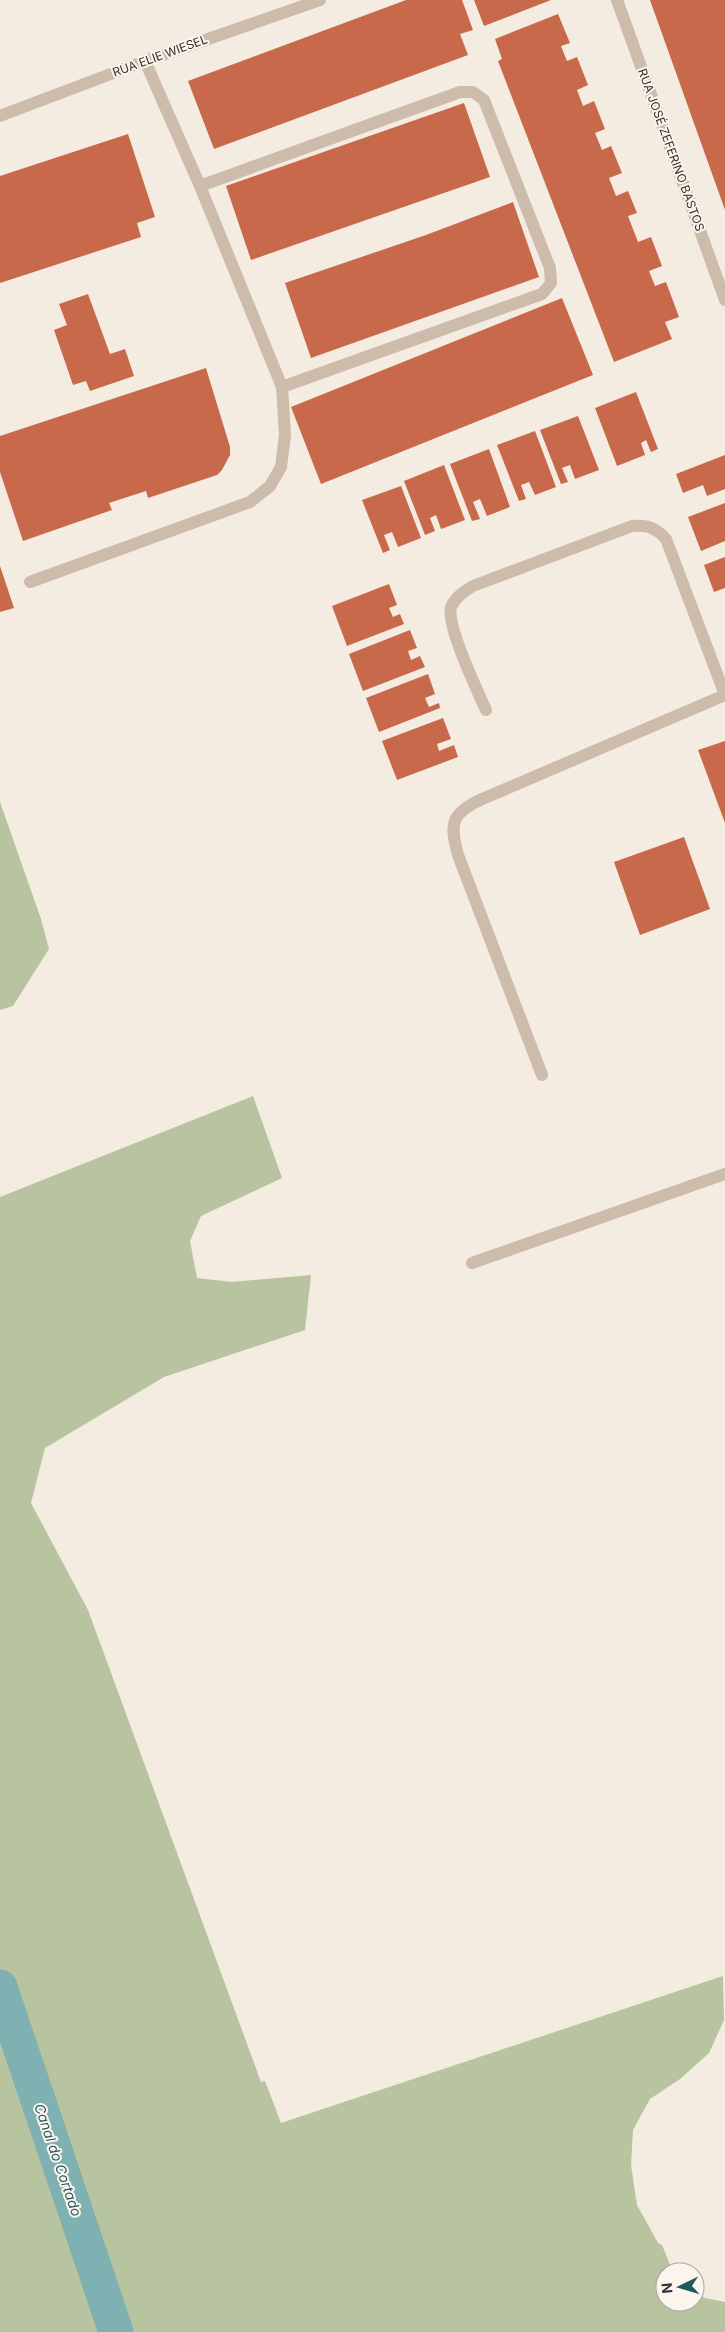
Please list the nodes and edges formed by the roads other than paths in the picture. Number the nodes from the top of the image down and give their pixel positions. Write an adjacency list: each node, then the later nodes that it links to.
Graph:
1 (320, 0): 3 (street, RUA ELIE WIESEL)
2 (617, 0): 6 (street, RUA JOSÉ ZEFERINO BASTOS)
3 (145, 61): 4 (street, RUA ELIE WIESEL); 5 (street)
4 (0, 116)
5 (200, 186): 7 (street); 7 (street)
6 (725, 300)
7 (282, 387): 8 (street)
8 (30, 582)
9 (725, 695): 10 (street); 11 (street)
10 (486, 710)
11 (542, 1075)
12 (725, 1174): 13 (street)
13 (472, 1263)

